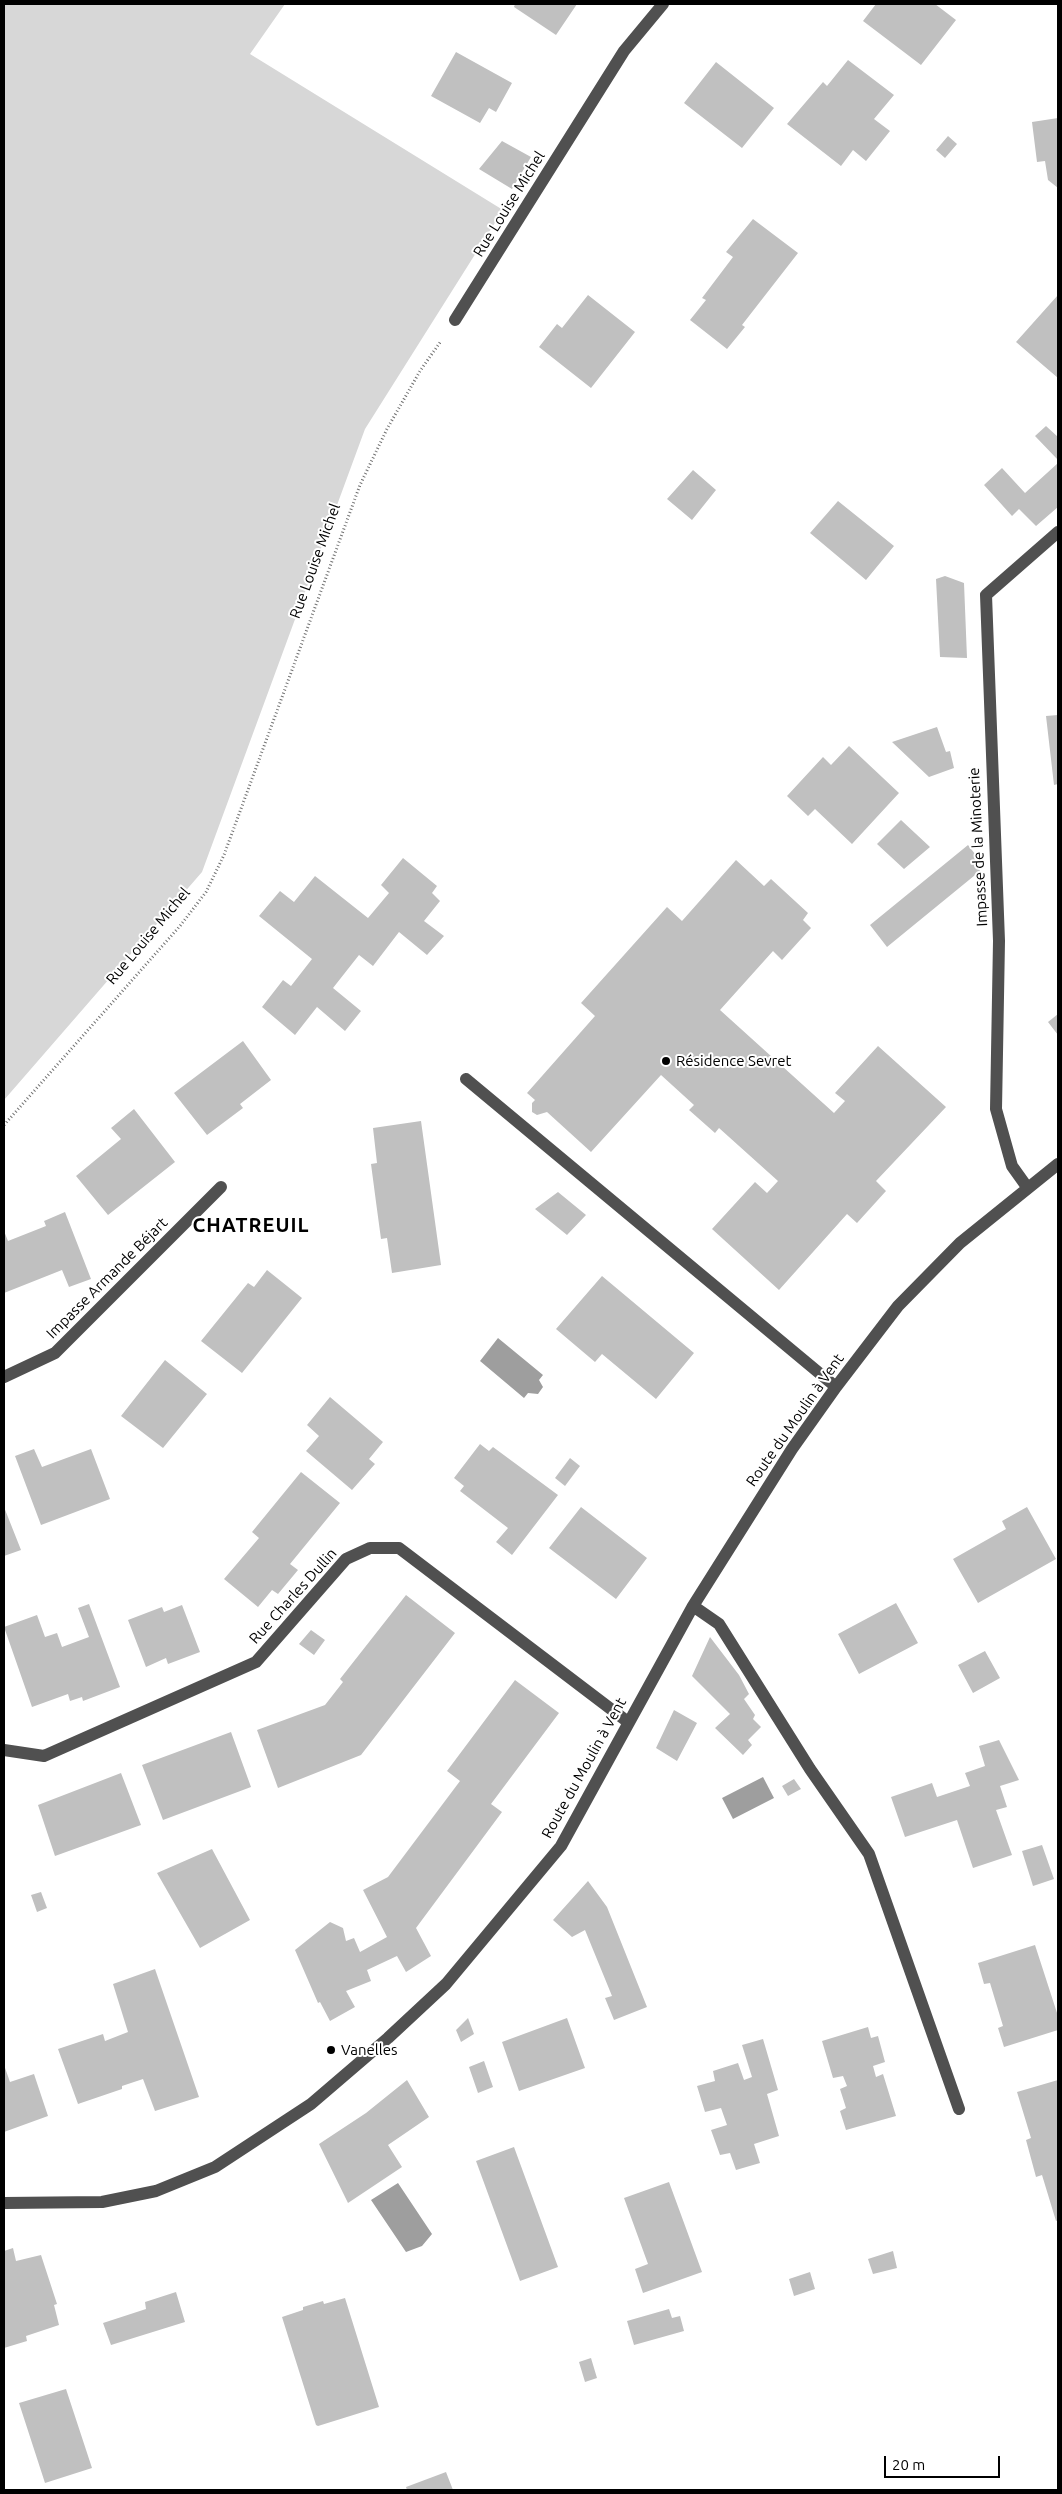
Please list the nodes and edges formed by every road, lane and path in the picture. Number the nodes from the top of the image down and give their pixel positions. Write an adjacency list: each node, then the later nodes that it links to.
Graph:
1 (663, 4): 2 (street, Rue Louise Michel)
2 (455, 320): 5 (path, Rue Louise Michel)
3 (1058, 532): 8 (street, Impasse de la Minoterie)
4 (466, 1078): 10 (street)
5 (4, 1124)
6 (1058, 1164): 8 (street, Route du Moulin à Vent)
7 (221, 1187): 9 (street, Impasse Armande Béjart)
8 (1027, 1187): 10 (street, Route du Moulin à Vent)
9 (4, 1377)
10 (836, 1387): 11 (street, Route du Moulin à Vent)
11 (693, 1606): 12 (street, Route du Moulin à Vent); 14 (street)
12 (628, 1722): 13 (street, Rue Charles Dullin); 15 (street, Route du Moulin à Vent)
13 (4, 1750)
14 (960, 2108)
15 (4, 2203)

